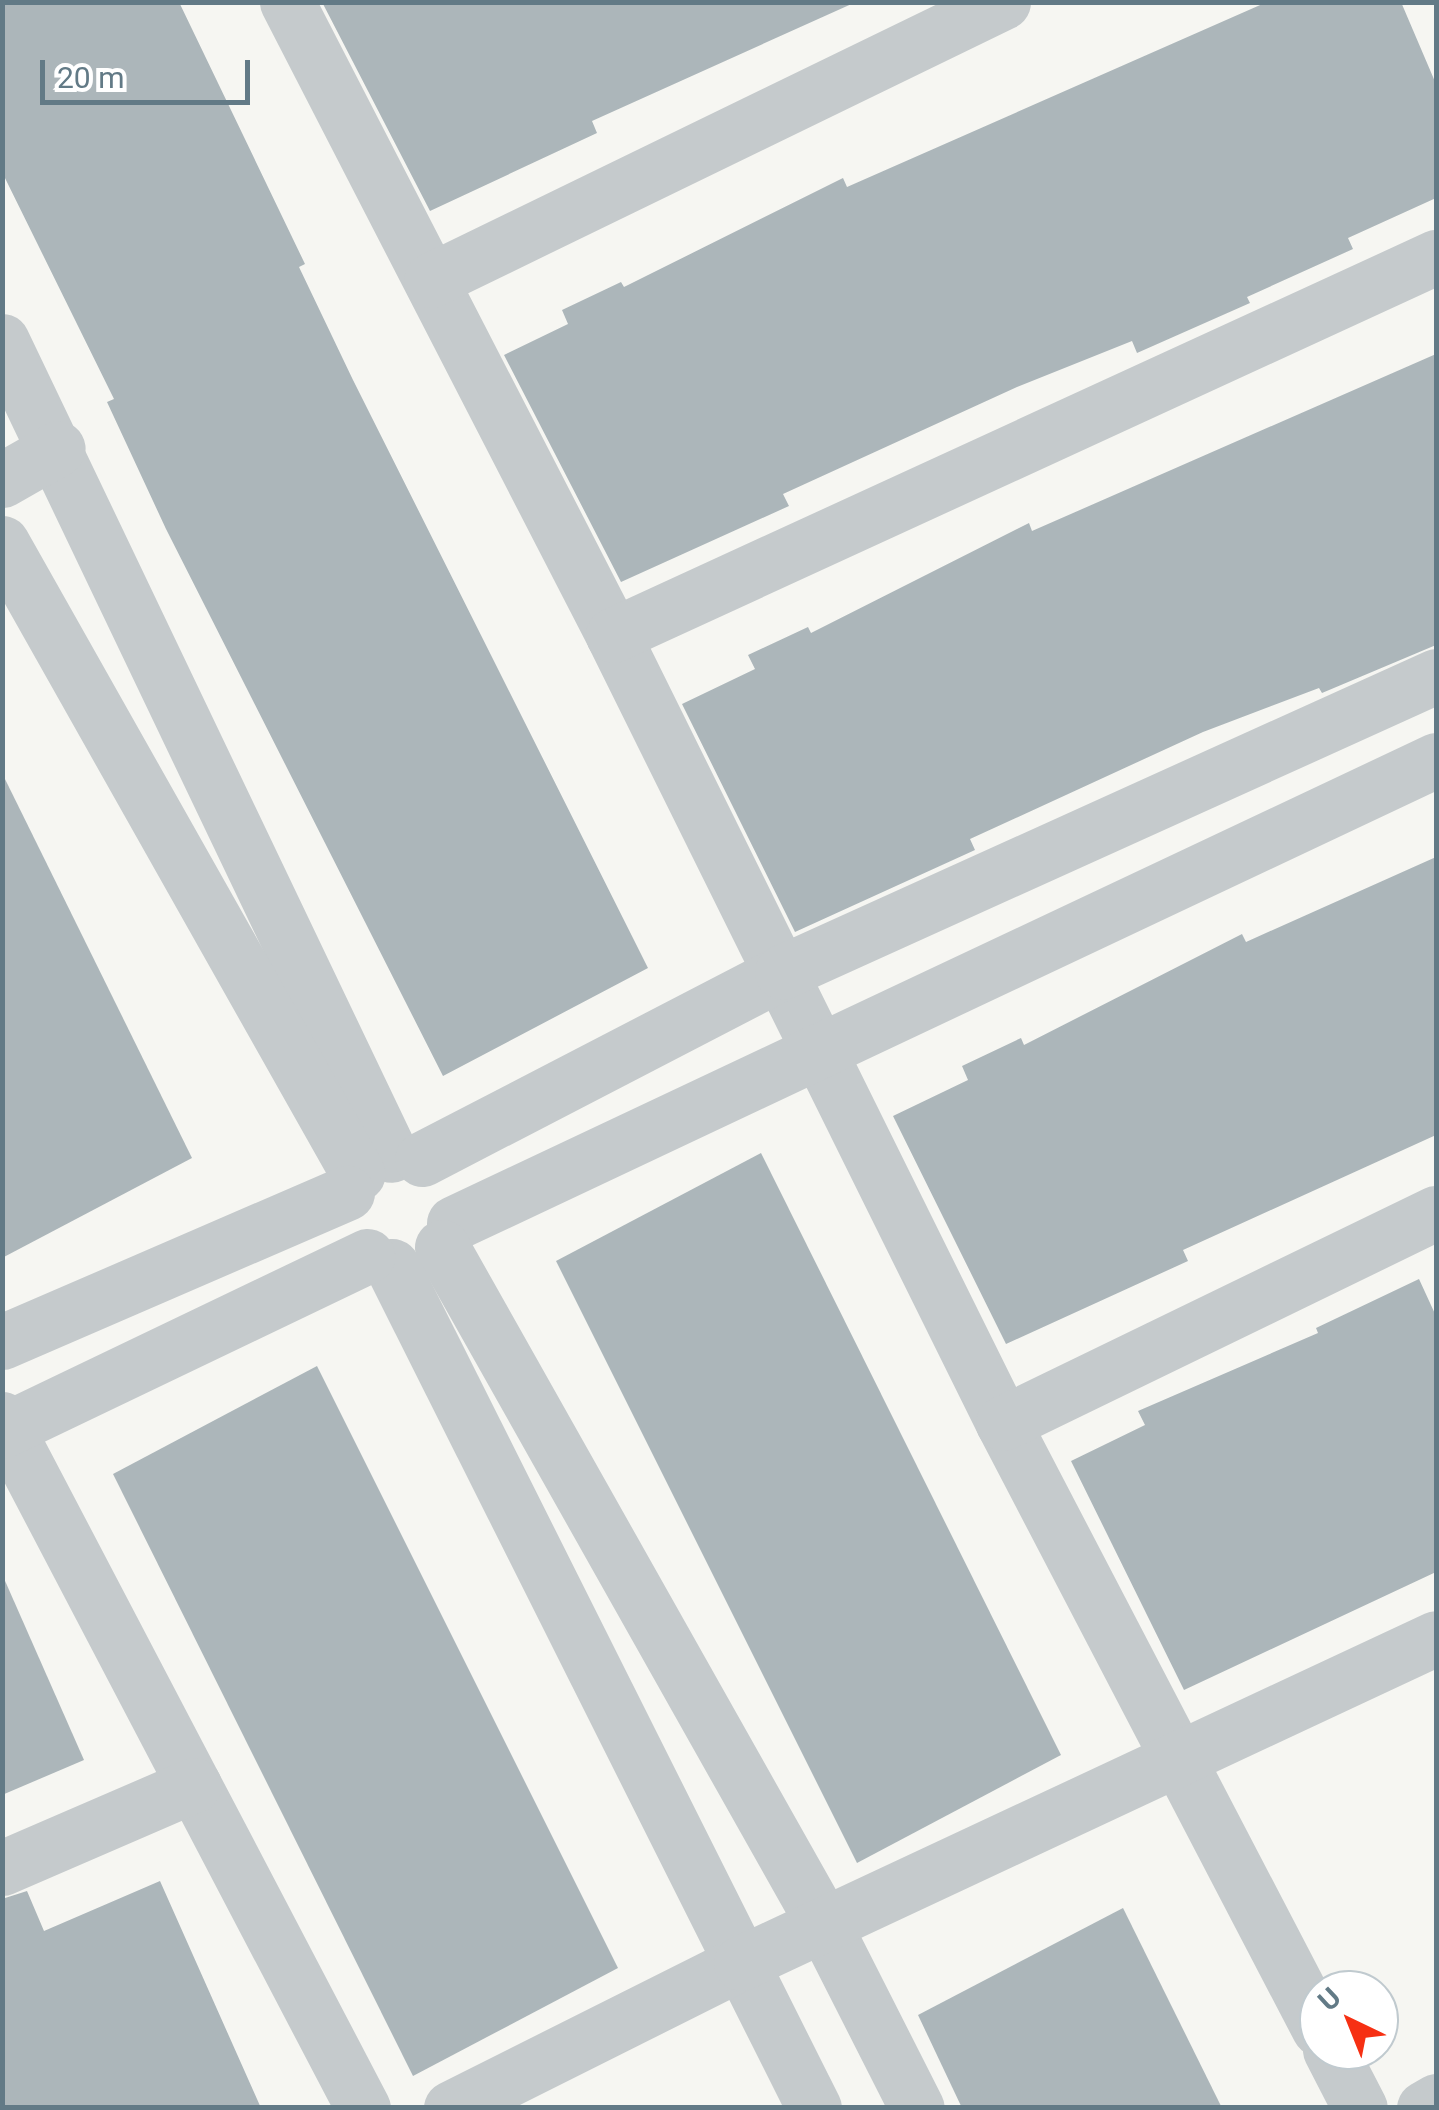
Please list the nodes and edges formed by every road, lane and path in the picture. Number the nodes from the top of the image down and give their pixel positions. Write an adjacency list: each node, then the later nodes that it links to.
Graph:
1 (286, 2): 4 (street)
2 (1002, 2): 4 (street)
3 (1436, 257): 9 (street)
4 (431, 280): 9 (street)
5 (2, 341): 6 (street)
6 (58, 448): 7 (street); 14 (street)
7 (2, 480)
8 (2, 542): 14 (street)
9 (613, 634): 12 (street)
10 (1436, 676): 12 (street)
11 (1436, 760): 13 (street)
12 (782, 972): 13 (street); 14 (street)
13 (817, 1048): 16 (street); 18 (street)
14 (379, 1170): 16 (street); 16 (street); 17 (street)
15 (1436, 1214): 18 (street)
16 (414, 1248): 19 (street); 24 (street); 25 (street)
17 (2, 1342)
18 (1003, 1422): 21 (street)
19 (4, 1426): 22 (street)
20 (1436, 1638): 21 (street)
21 (1178, 1758): 24 (street); 26 (street)
22 (194, 1786): 23 (street); 29 (street)
23 (2, 1868)
24 (824, 1925): 25 (street); 32 (street)
25 (741, 1963): 30 (street); 31 (street)
26 (1299, 1991)
27 (1340, 2070): 33 (street)
28 (1436, 2101): 34 (street)
29 (363, 2108)
30 (451, 2108)
31 (814, 2108)
32 (918, 2108)
33 (1360, 2108)
34 (1424, 2108)

